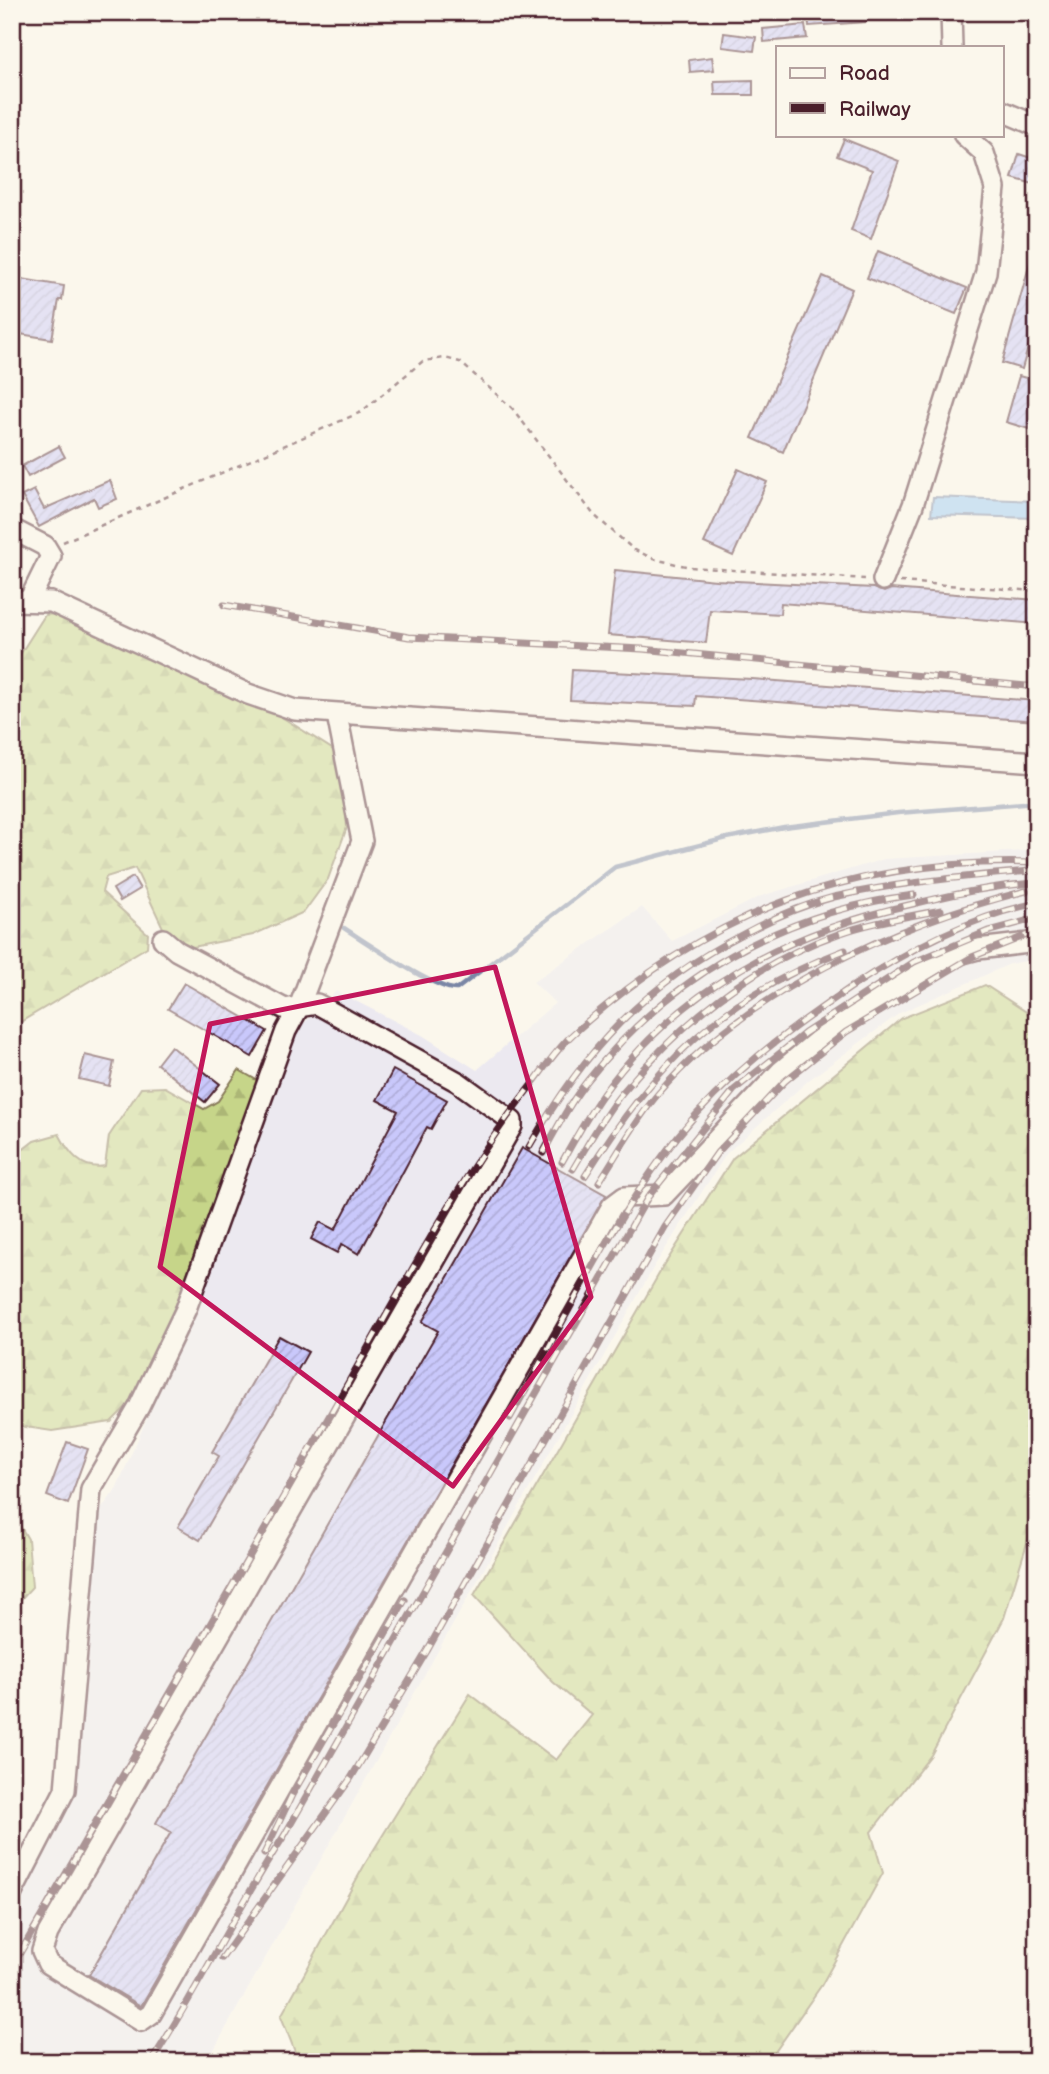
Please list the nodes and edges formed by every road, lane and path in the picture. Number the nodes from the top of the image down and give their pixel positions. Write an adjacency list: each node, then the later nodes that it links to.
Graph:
1 (951, 12): 2 (street)
2 (952, 46)
3 (1004, 112): 4 (street)
4 (1037, 125)
5 (965, 136): 8 (street)
6 (12, 529): 7 (street)
7 (47, 549): 8 (path); 10 (street)
8 (884, 580): 9 (path)
9 (1037, 591)
10 (21, 601): 11 (street)
11 (337, 715): 12 (street); 15 (street)
12 (1037, 762)
13 (163, 939): 15 (street)
14 (1037, 942): 15 (street)
15 (299, 1007): 16 (street)
16 (12, 1893)

